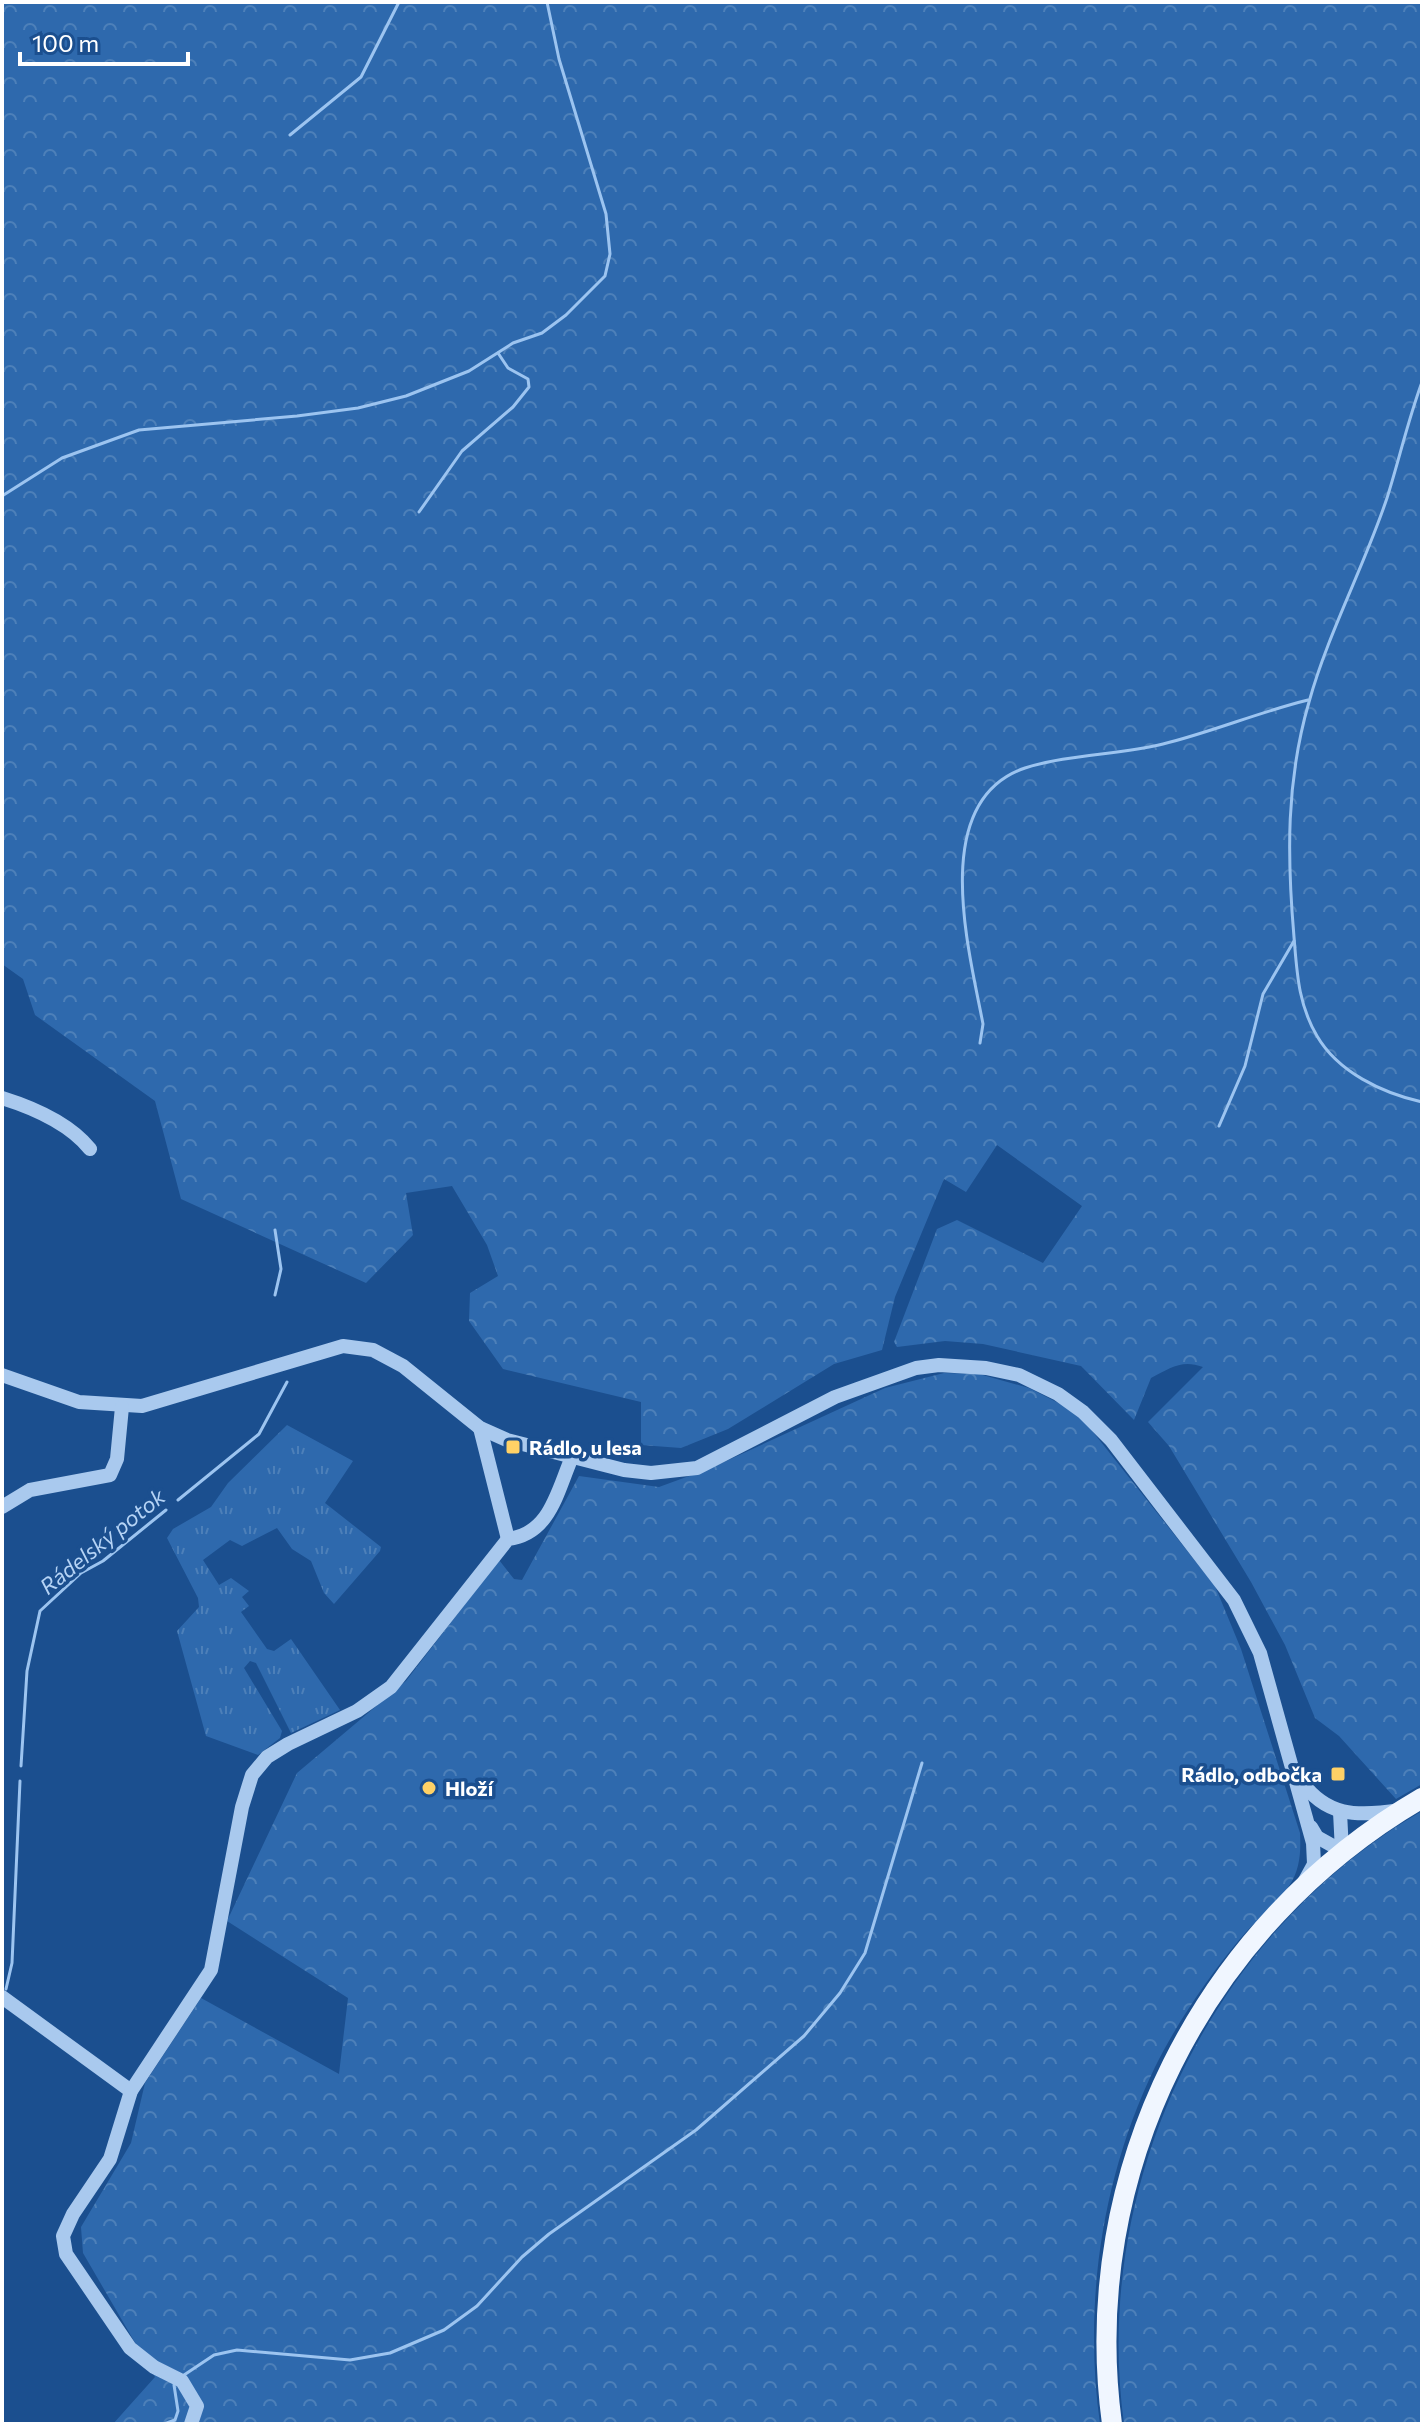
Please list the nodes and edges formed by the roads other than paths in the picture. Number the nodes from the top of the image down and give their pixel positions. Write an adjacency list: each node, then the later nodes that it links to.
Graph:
1 (2, 1098): 2 (street)
2 (90, 1149)
3 (2, 1375): 4 (street)
4 (122, 1407): 5 (street); 7 (street)
5 (480, 1428): 6 (street); 8 (street)
6 (572, 1457): 8 (street); 9 (street)
7 (2, 1507)
8 (508, 1539): 17 (street)
9 (1292, 1768): 12 (street); 13 (street)
10 (1422, 1798): 11 (main road)
11 (1402, 1809): 12 (street); 14 (main road)
12 (1340, 1812): 14 (street)
13 (1307, 1820): 14 (street); 15 (street)
14 (1342, 1851): 15 (main road)
15 (1298, 1894): 19 (main road)
16 (2, 1997): 17 (street)
17 (131, 2091): 18 (street)
18 (191, 2424)
19 (1112, 2424)

